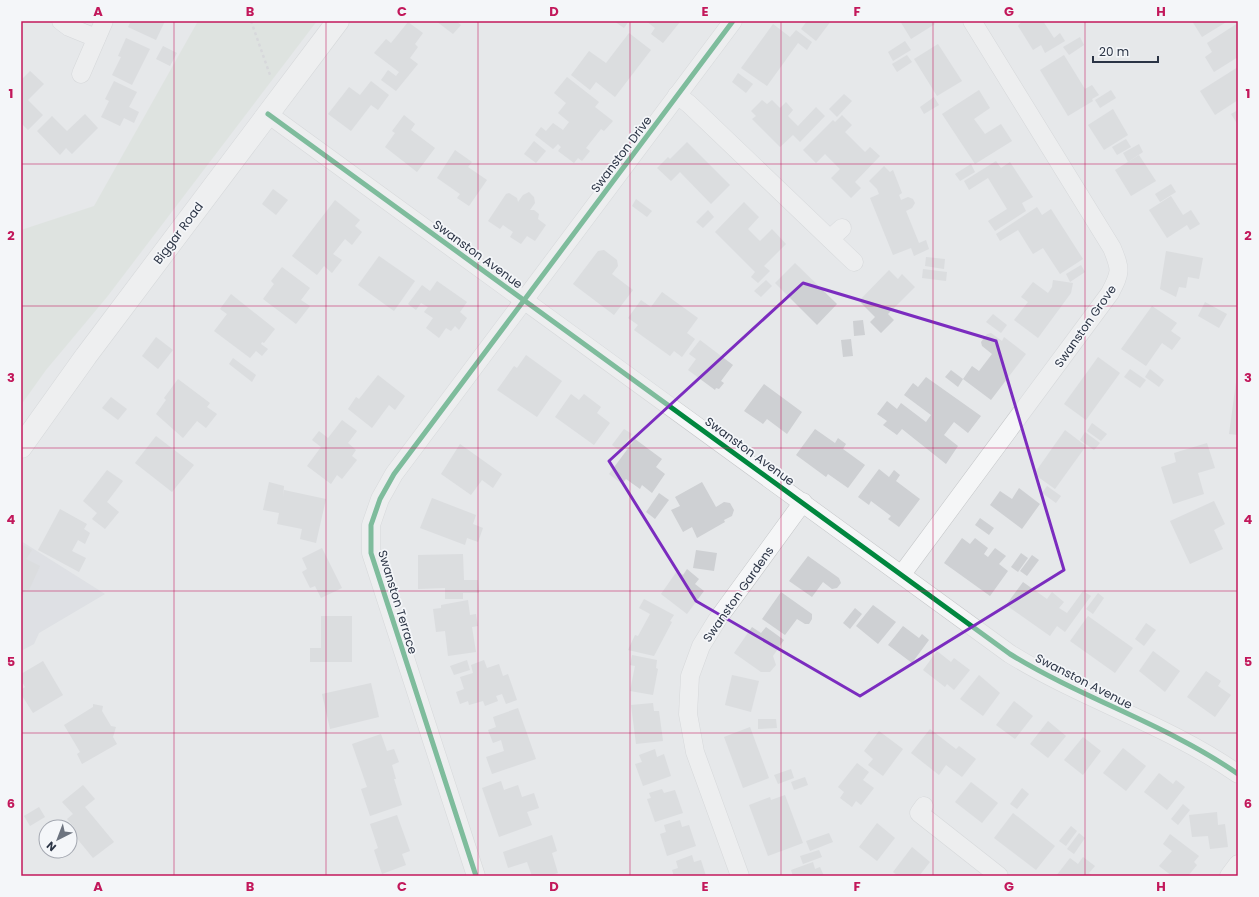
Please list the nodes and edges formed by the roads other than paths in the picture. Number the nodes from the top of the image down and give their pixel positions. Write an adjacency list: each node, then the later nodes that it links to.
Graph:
1 (61, 21): 6 (street)
2 (104, 21): 6 (street)
3 (338, 21): 9 (main road, Biggar Road)
4 (733, 21): 8 (street, Swanston Drive)
5 (972, 21): 14 (street, Swanston Grove)
6 (96, 38): 7 (street)
7 (81, 74)
8 (677, 95): 10 (street); 11 (street, Swanston Drive)
9 (273, 107): 11 (street, Swanston Avenue); 12 (main road, Biggar Road)
10 (854, 262)
11 (525, 300): 13 (street, Swanston Avenue); 18 (street, Swanston Terrace)
12 (21, 447)
13 (803, 502): 14 (street, Swanston Avenue); 19 (street, Swanston Gardens)
14 (902, 574): 15 (street, Swanston Avenue)
15 (1238, 774)
16 (924, 806): 20 (street)
17 (1238, 864): 21 (street)
18 (476, 876)
19 (740, 876)
20 (999, 876)
21 (1229, 876)

